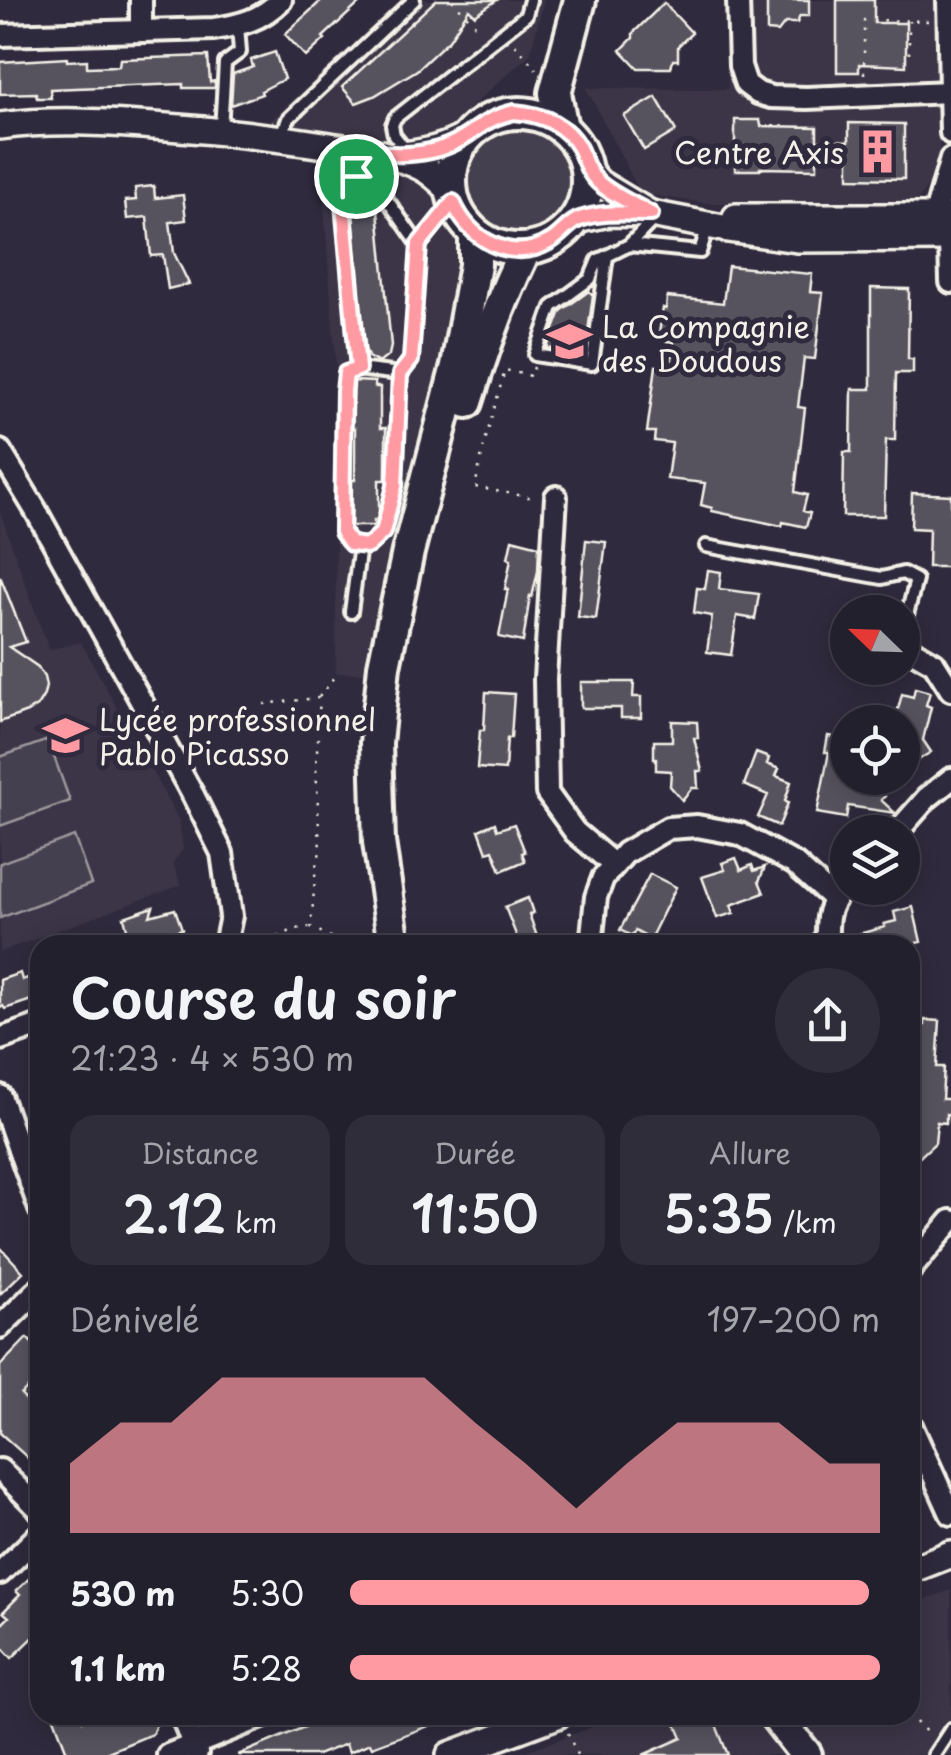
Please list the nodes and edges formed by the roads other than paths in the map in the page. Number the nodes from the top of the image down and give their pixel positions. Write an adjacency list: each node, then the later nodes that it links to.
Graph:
1 (141, 0): 10 (street)
2 (281, 0): 9 (street)
3 (414, 0): 19 (lane)
4 (530, 0): 20 (lane)
5 (565, 0): 13 (main road)
6 (580, 0): 15 (main road)
7 (738, 0): 12 (street)
8 (948, 11): 12 (street)
9 (238, 26): 10 (street); 16 (lane)
10 (142, 31): 11 (street)
11 (0, 34)
12 (950, 92): 17 (street)
13 (514, 112): 15 (main road); 18 (main road)
14 (0, 126): 16 (street)
15 (562, 128): 22 (main road)
16 (221, 130): 19 (street)
17 (951, 133)
18 (468, 135): 20 (street); 23 (main road)
19 (281, 138): 20 (street)
20 (383, 158): 23 (street); 29 (lane); 34 (lane)
21 (951, 159): 27 (street)
22 (586, 168): 24 (street); 25 (main road)
23 (452, 196): 28 (main road); 29 (lane)
24 (659, 216): 25 (street); 26 (street); 27 (street); 30 (lane)
25 (576, 220): 31 (main road)
26 (708, 225): 27 (street); 30 (lane)
27 (947, 230): 33 (street)
28 (475, 234): 31 (main road); 50 (main road)
29 (419, 244): 35 (lane)
30 (629, 245): 32 (lane)
31 (526, 250): 51 (main road)
32 (607, 256): 32 (lane)
33 (951, 282)
34 (358, 369): 35 (lane); 38 (lane)
35 (400, 374): 38 (lane)
36 (1, 455): 49 (street)
37 (556, 499): 46 (street)
38 (360, 545): 41 (lane)
39 (706, 546): 40 (lane)
40 (913, 595)
41 (351, 612)
42 (920, 653): 43 (street)
43 (951, 690)
44 (951, 779): 45 (street)
45 (912, 815)
46 (614, 865): 47 (street); 52 (street)
47 (830, 885)
48 (835, 905): 53 (street)
49 (227, 935)
50 (393, 935)
51 (408, 935)
52 (592, 935)
53 (826, 935)
54 (30, 1028): 55 (street)
55 (0, 1039)
56 (0, 1096): 57 (street)
57 (4, 1122): 58 (street)
58 (30, 1185)
59 (951, 1221): 60 (street)
60 (920, 1258)
61 (30, 1298): 62 (street)
62 (0, 1327)
63 (920, 1445): 66 (street)
64 (0, 1470): 65 (street)
65 (30, 1500)
66 (951, 1514)
67 (30, 1544): 70 (street)
68 (951, 1554): 69 (street)
69 (920, 1566)
70 (0, 1573)
71 (186, 1725): 77 (street)
72 (246, 1725): 77 (street)
73 (532, 1725): 79 (street)
74 (783, 1725): 80 (main road)
75 (808, 1725): 81 (main road)
76 (951, 1729): 82 (lane)
77 (195, 1750): 78 (street)
78 (168, 1755)
79 (450, 1755)
80 (806, 1755)
81 (830, 1755)
82 (934, 1755)

